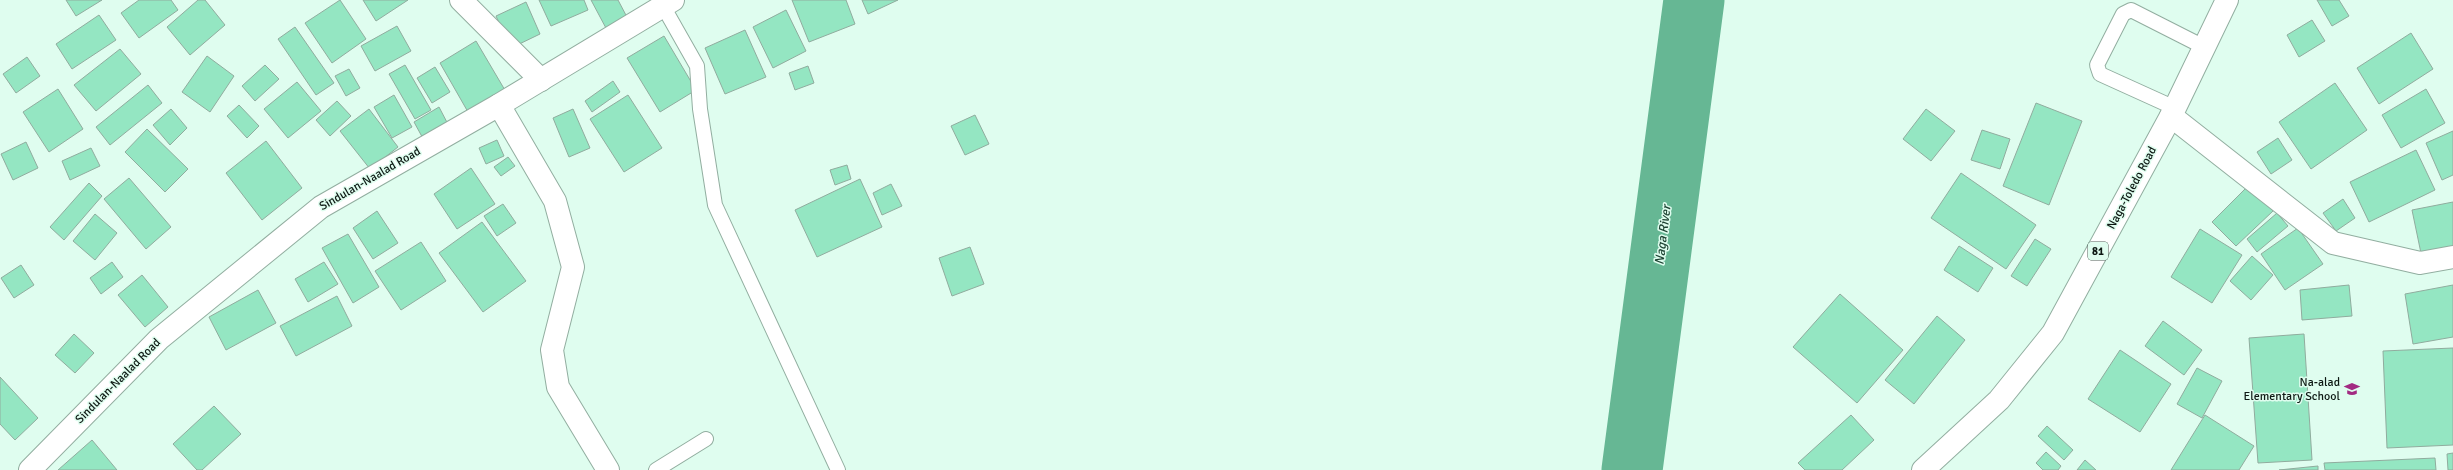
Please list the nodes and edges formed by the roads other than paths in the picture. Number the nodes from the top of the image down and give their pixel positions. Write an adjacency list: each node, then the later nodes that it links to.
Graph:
1 (462, 0): 5 (main road)
2 (2226, 0): 4 (main road, Naga-Toledo Road / 81)
3 (668, 3): 5 (main road, Sindulan-Naalad Road); 13 (lane)
4 (2204, 47): 7 (main road, Naga-Toledo Road / 81); 7 (lane)
5 (540, 80): 6 (main road, Sindulan-Naalad Road)
6 (500, 105): 10 (main road, Sindulan-Naalad Road); 11 (main road)
7 (2173, 112): 8 (main road); 14 (main road, Naga-Toledo Road / 81)
8 (2453, 257)
9 (706, 439): 12 (lane)
10 (30, 470)
11 (608, 470)
12 (656, 470)
13 (838, 470)
14 (1923, 470)

